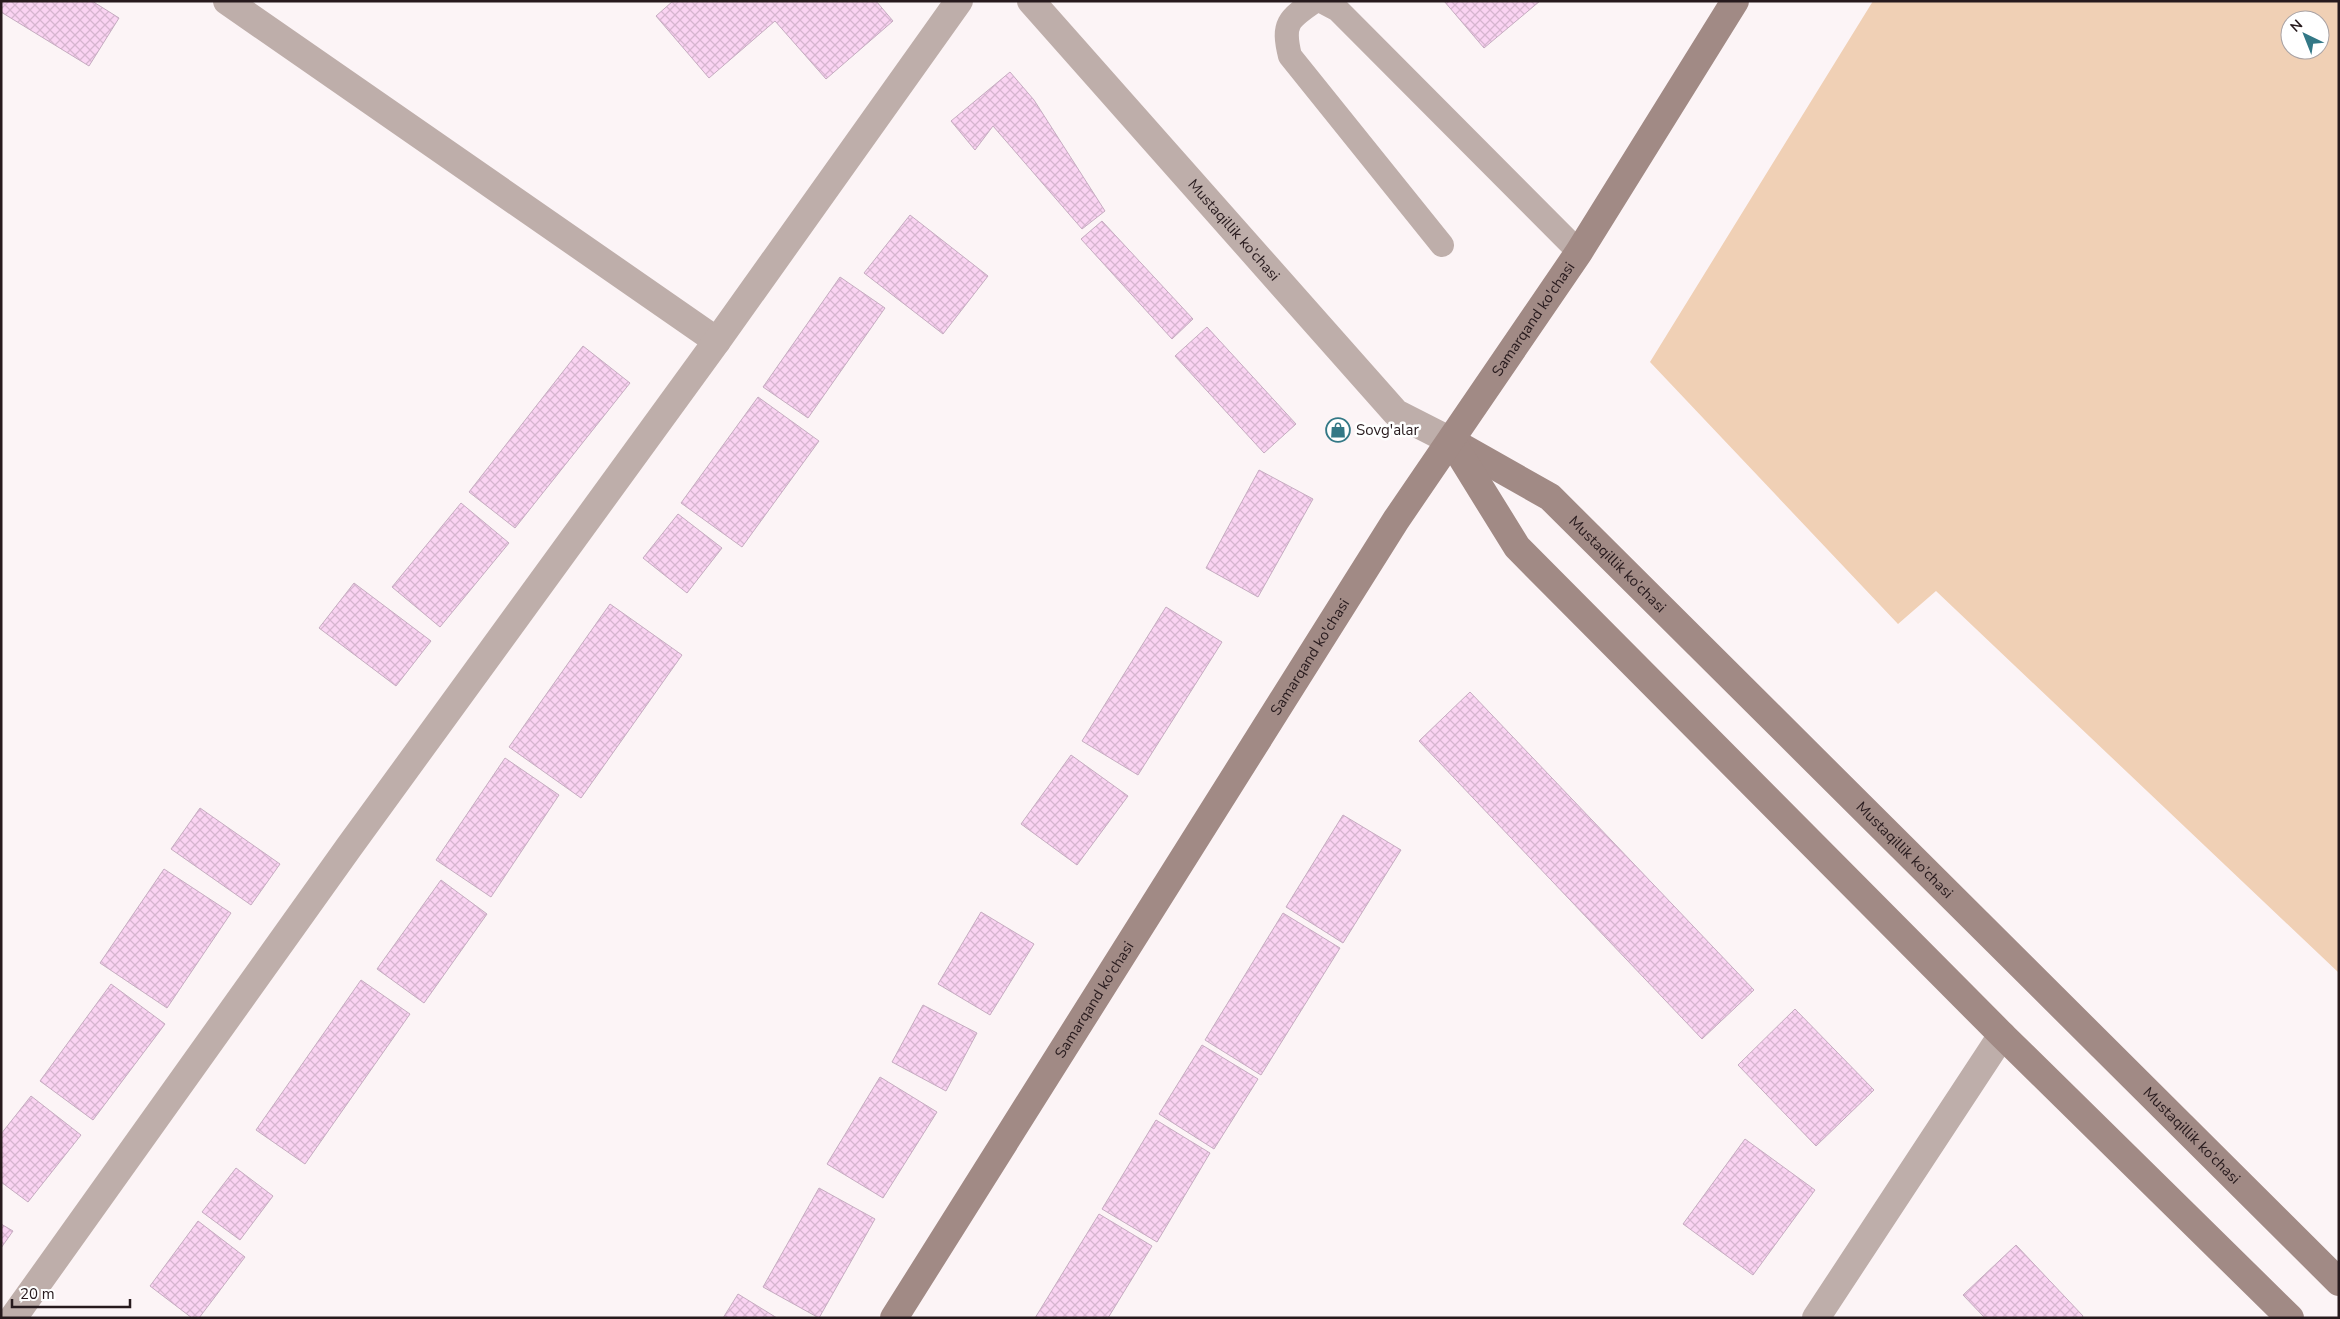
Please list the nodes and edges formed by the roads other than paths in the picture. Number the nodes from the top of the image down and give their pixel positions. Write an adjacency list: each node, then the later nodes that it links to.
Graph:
1 (227, 1): 9 (street)
2 (959, 1): 9 (street)
3 (1031, 1): 10 (street, Mustaqillik ko’chasi)
4 (1315, 1): 7 (lane)
5 (1321, 1): 8 (lane)
6 (1735, 1): 8 (street, Samarqand ko'chasi)
7 (1442, 245)
8 (1578, 252): 10 (street, Samarqand ko'chasi)
9 (717, 341): 13 (street)
10 (1451, 441): 11 (street); 12 (street, Mustaqillik ko’chasi); 14 (street, Samarqand ko'chasi)
11 (2002, 1035): 15 (street); 16 (street)
12 (2339, 1282)
13 (13, 1318)
14 (894, 1318)
15 (1816, 1318)
16 (2290, 1318)

